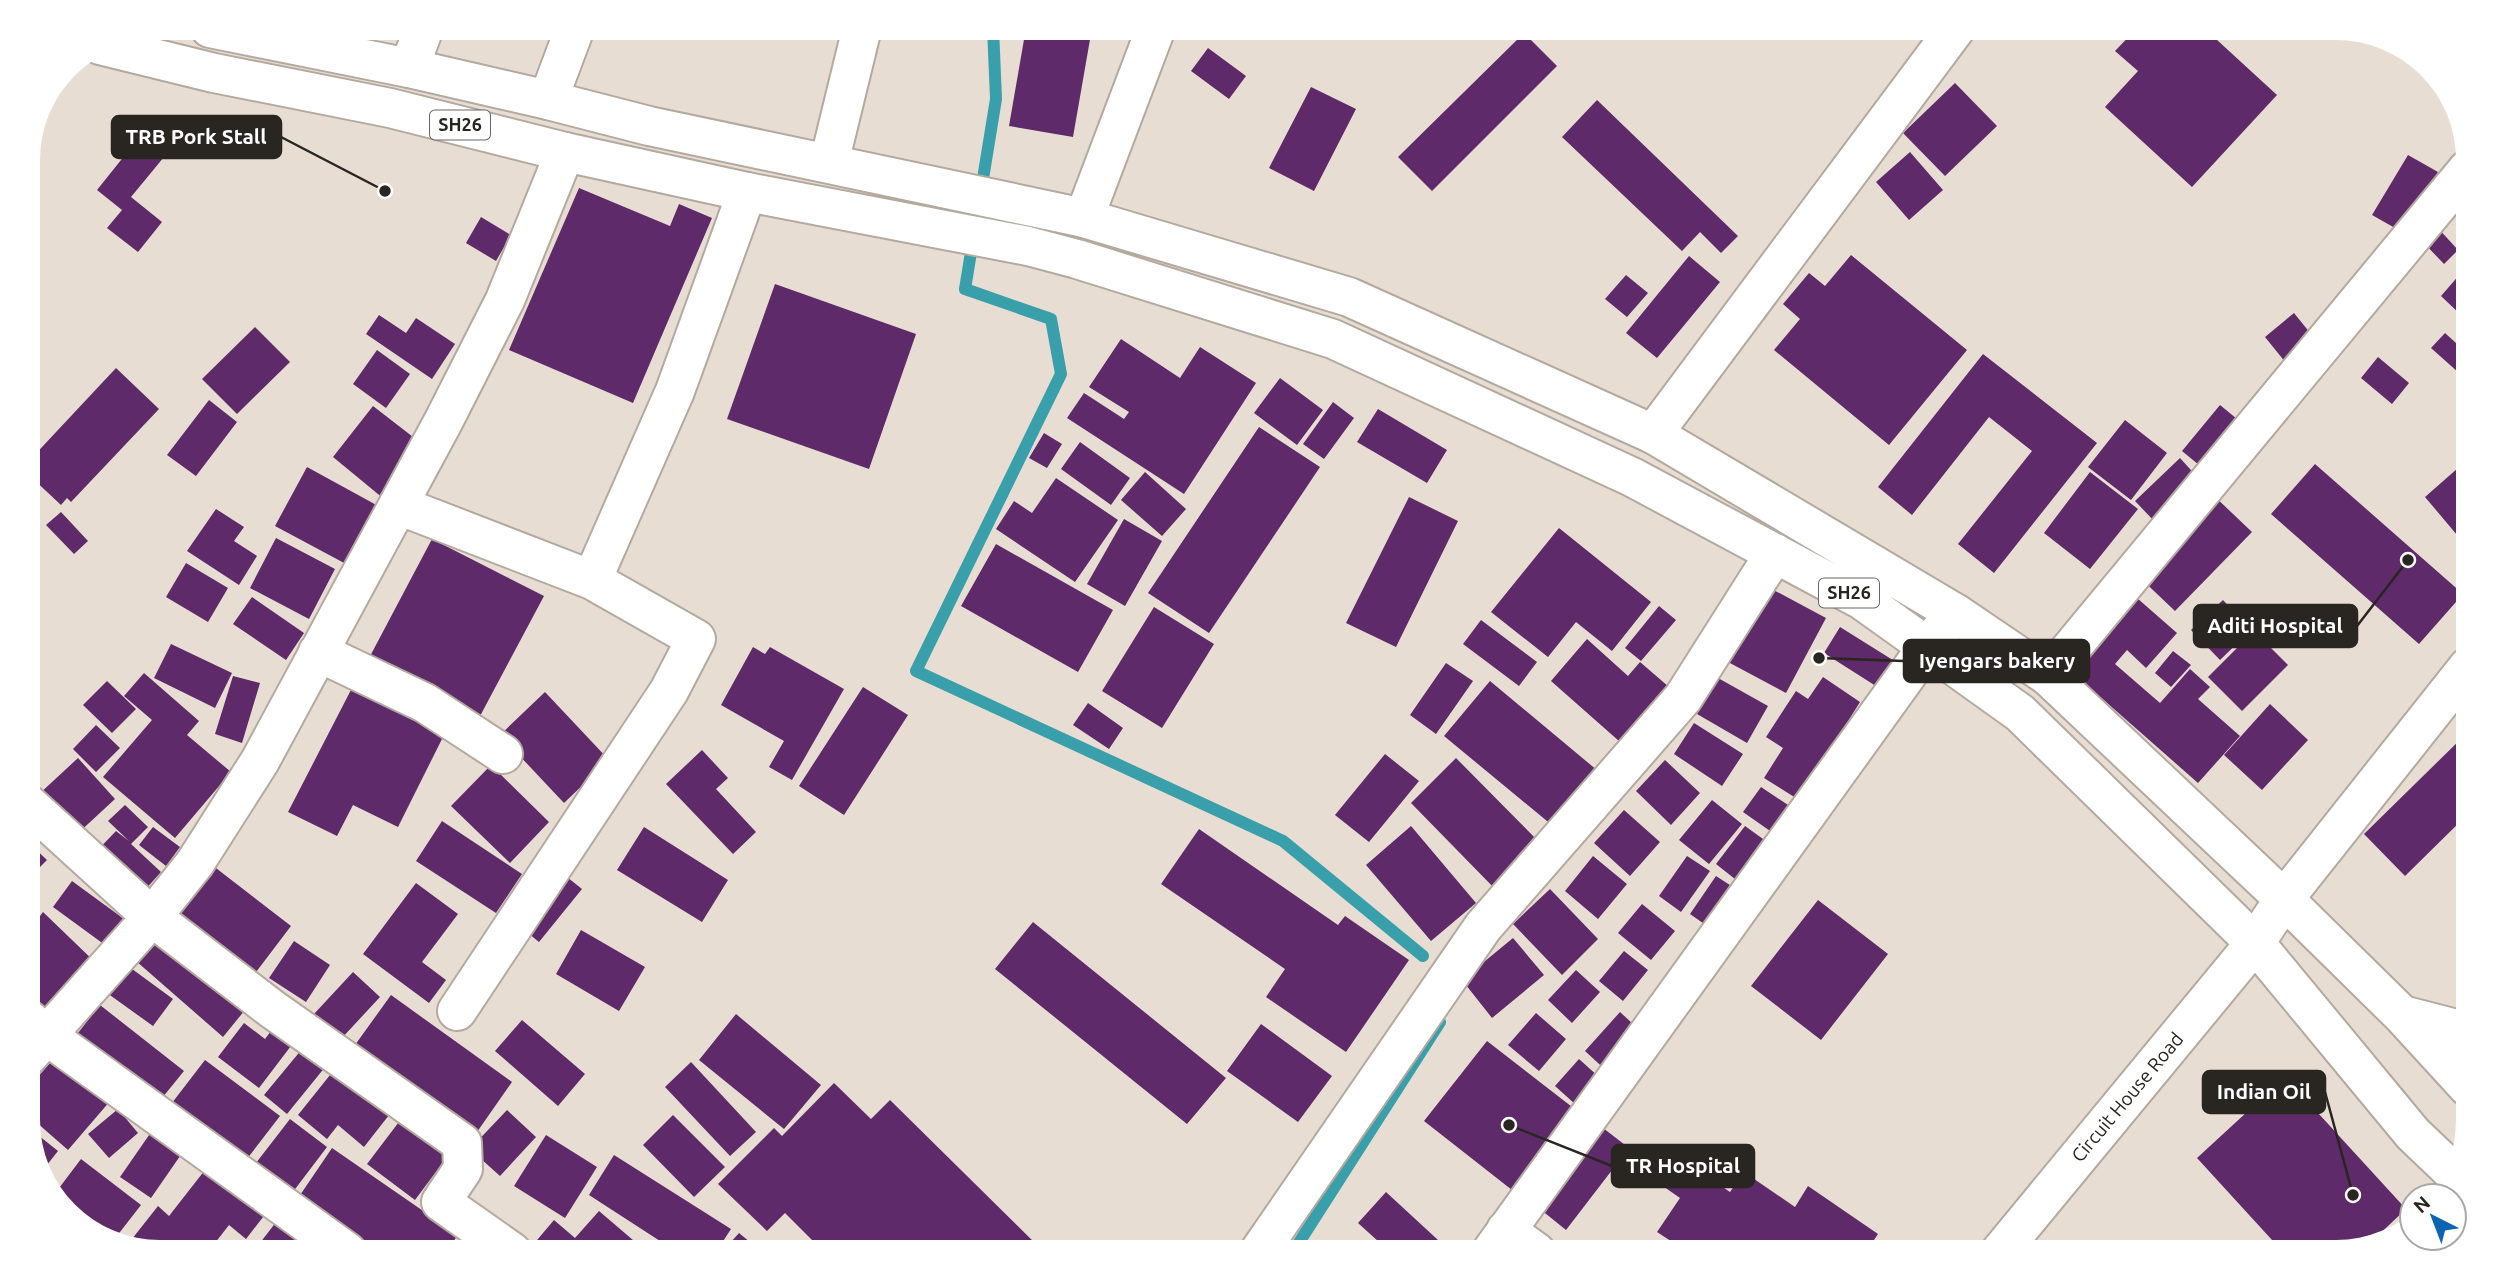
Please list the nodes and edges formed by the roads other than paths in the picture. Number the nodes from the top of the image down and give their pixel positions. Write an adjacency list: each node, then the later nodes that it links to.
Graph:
1 (273, 40): 8 (street, SH26)
2 (420, 40): 8 (street)
3 (570, 40): 9 (street)
4 (859, 40): 11 (street)
5 (1151, 40): 14 (street)
6 (1947, 40): 15 (street)
7 (118, 49): 10 (street, SH26)
8 (409, 68): 9 (street, SH26)
9 (548, 100): 11 (street, SH26)
10 (565, 152): 13 (street, SH26); 16 (street)
11 (829, 163): 14 (street)
12 (2455, 185): 22 (street)
13 (747, 192): 17 (street, SH26); 18 (street)
14 (1084, 218): 15 (street, SH26)
15 (1653, 434): 19 (street, SH26)
16 (398, 505): 18 (street); 21 (street)
17 (1775, 552): 20 (street, SH26); 38 (street)
18 (592, 580): 29 (street)
19 (1955, 612): 20 (street); 22 (street, SH26)
20 (1927, 648): 28 (street, SH26); 39 (street)
21 (318, 652): 24 (street); 27 (street)
22 (2048, 676): 26 (street, SH26)
23 (2456, 683): 26 (street, Circuit House Road)
24 (503, 754)
25 (41, 816): 27 (street)
26 (2284, 899): 28 (street, Circuit House Road); 30 (street, SH26)
27 (152, 917): 32 (street); 37 (street)
28 (2255, 943): 35 (street, SH26); 40 (street, Circuit House Road)
29 (457, 1011)
30 (2402, 1015): 31 (street); 34 (street, SH26)
31 (2456, 1029)
32 (41, 1030)
33 (41, 1042): 36 (street)
34 (2456, 1074)
35 (2446, 1165)
36 (330, 1240)
37 (495, 1240)
38 (1267, 1240)
39 (1514, 1240)
40 (2010, 1240)

